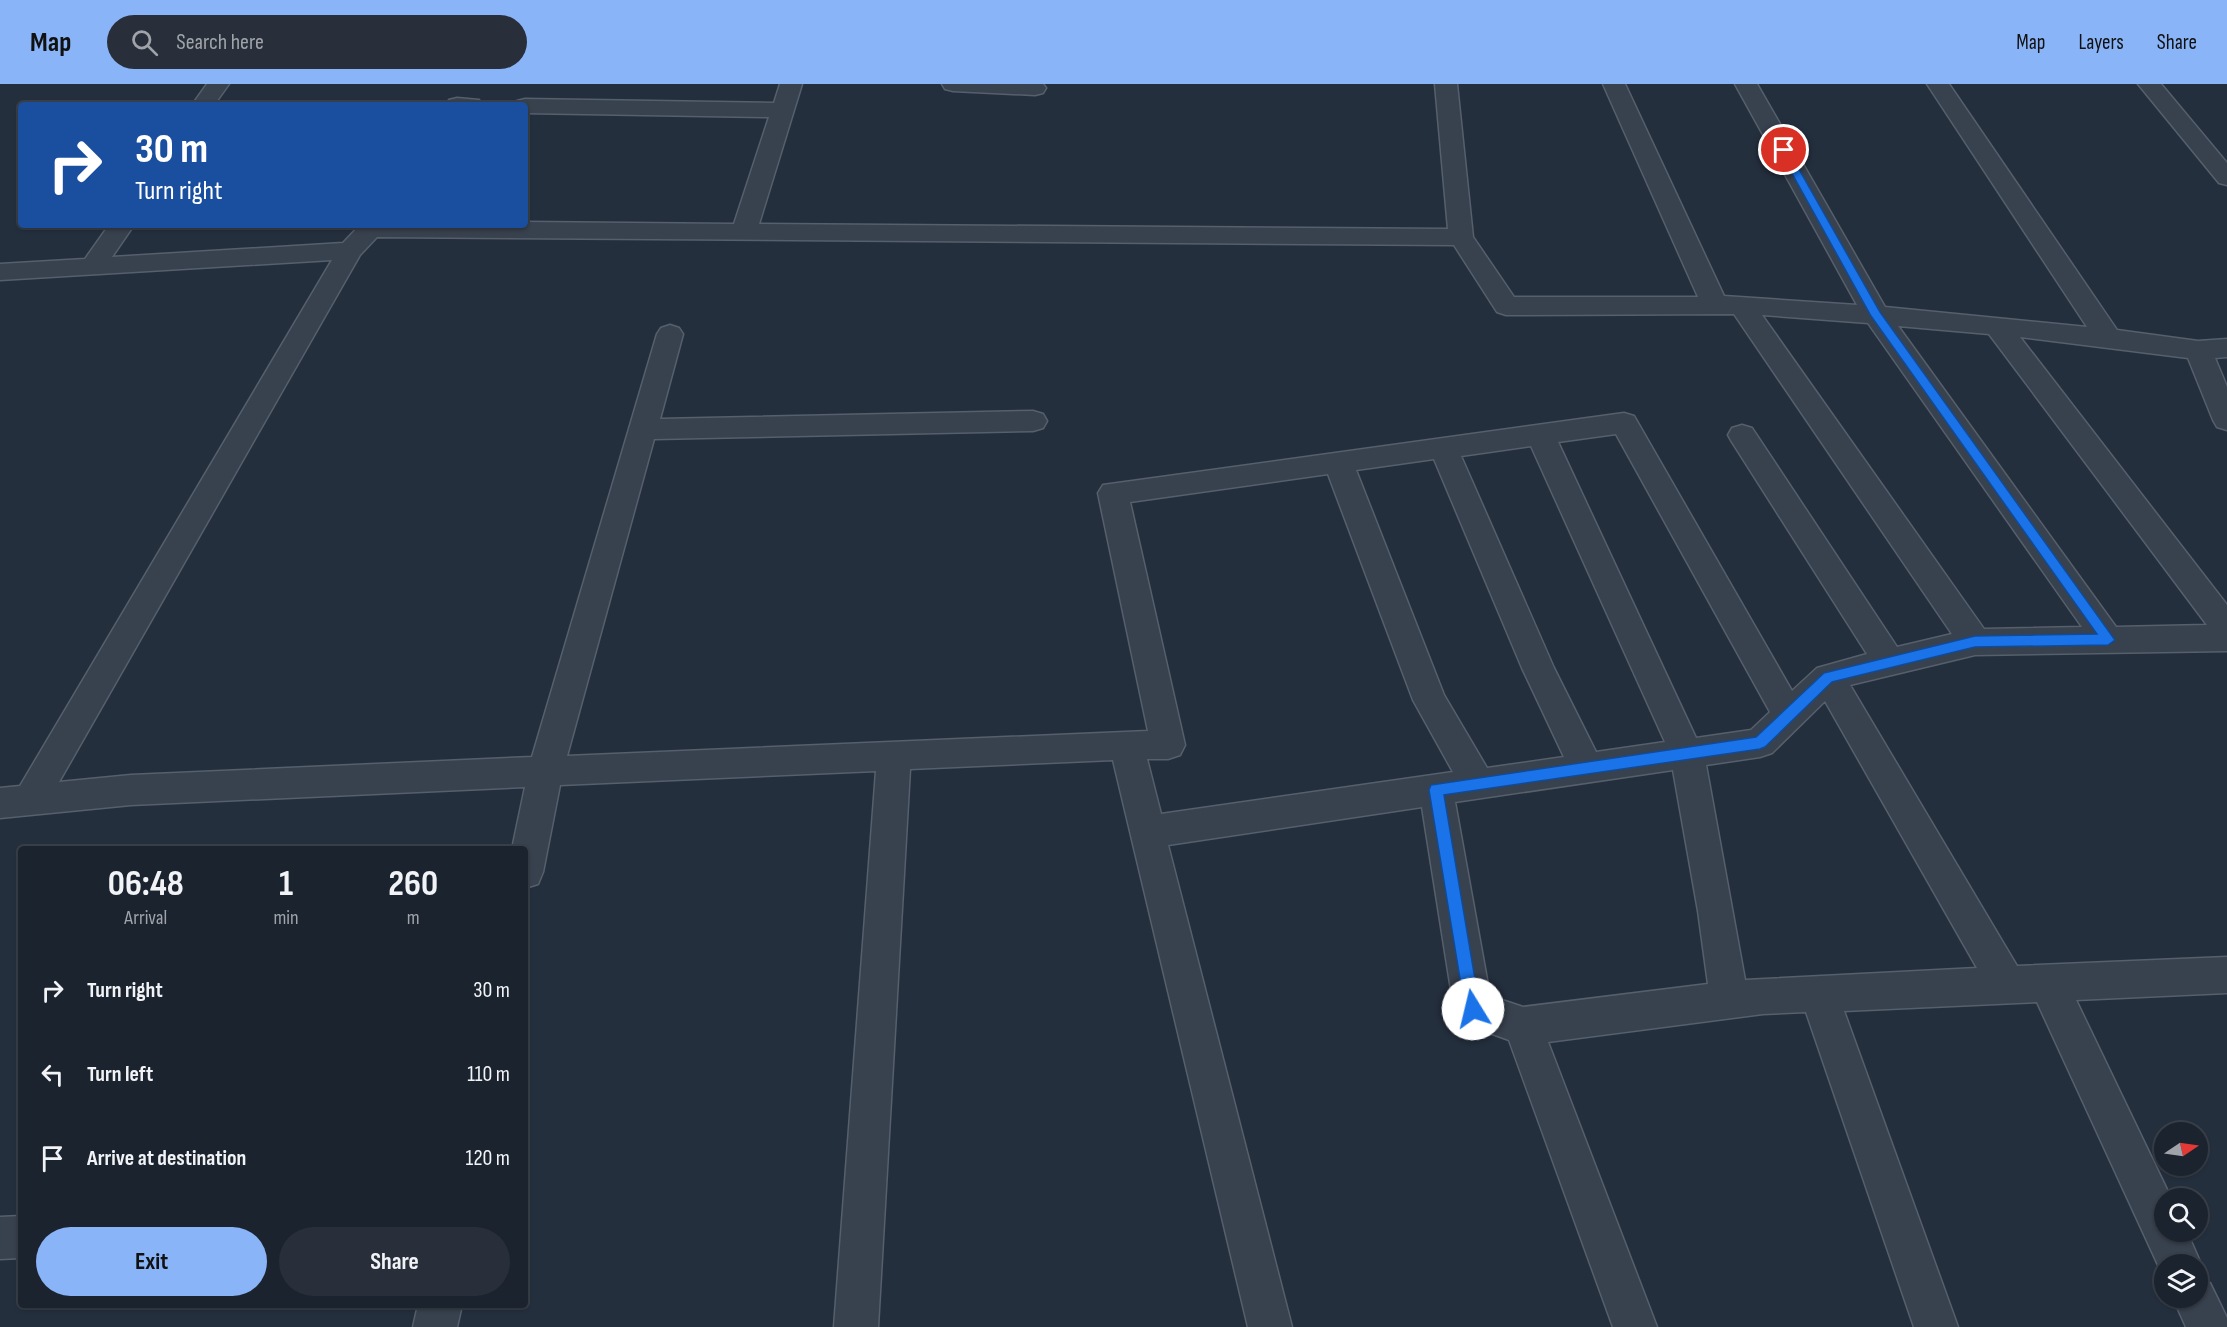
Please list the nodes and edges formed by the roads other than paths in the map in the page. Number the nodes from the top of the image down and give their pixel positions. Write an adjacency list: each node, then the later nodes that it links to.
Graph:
1 (218, 84): 10 (street)
2 (791, 84): 12 (street)
3 (953, 84): 9 (street)
4 (1446, 84): 16 (street)
5 (1614, 84): 20 (street)
6 (1746, 84): 21 (street)
7 (1938, 84): 24 (street)
8 (2149, 84): 13 (street)
9 (1035, 88)
10 (205, 102)
11 (528, 106): 12 (street)
12 (783, 110): 15 (street)
13 (2227, 178)
14 (120, 228): 18 (street)
15 (744, 232): 16 (street); 17 (street)
16 (1461, 237): 20 (street)
17 (350, 251): 18 (street); 47 (street)
18 (93, 266): 19 (street)
19 (0, 272)
20 (1728, 305): 21 (street); 36 (street)
21 (1875, 313): 22 (street); 35 (street)
22 (1997, 326): 24 (street); 33 (street)
23 (670, 334): 28 (street)
24 (2108, 338): 25 (street)
25 (2212, 349): 26 (street)
26 (2227, 420)
27 (1033, 421): 28 (street)
28 (643, 429): 44 (street)
29 (1540, 434): 31 (street); 39 (street); 41 (street)
30 (1742, 435): 37 (street)
31 (1443, 448): 32 (street); 43 (street)
32 (1338, 462): 40 (street); 45 (street)
33 (2227, 628)
34 (2227, 639): 35 (street)
35 (2108, 640): 36 (street)
36 (1975, 642): 37 (street)
37 (1889, 663): 38 (street)
38 (1828, 677): 39 (street); 52 (street)
39 (1789, 716): 41 (street)
40 (1126, 745): 42 (street); 48 (street)
41 (1687, 754): 43 (street); 54 (street)
42 (894, 755): 44 (street); 62 (street)
43 (1587, 768): 45 (street)
44 (545, 772): 47 (street); 49 (street)
45 (1478, 784): 46 (street)
46 (1436, 790): 48 (street); 55 (street)
47 (15, 801)
48 (1147, 832): 63 (street)
49 (528, 857)
50 (2227, 975): 51 (street)
51 (2048, 983): 52 (street); 58 (street)
52 (2008, 986): 53 (street)
53 (1819, 994): 54 (street); 65 (street)
54 (1729, 1000): 55 (street)
55 (1523, 1026): 64 (street)
56 (18, 1237): 57 (street)
57 (0, 1238)
58 (2175, 1254)
59 (439, 1308): 61 (street)
60 (2200, 1308): 66 (street)
61 (435, 1327)
62 (856, 1327)
63 (1270, 1327)
64 (1635, 1327)
65 (1936, 1327)
66 (2209, 1327)

